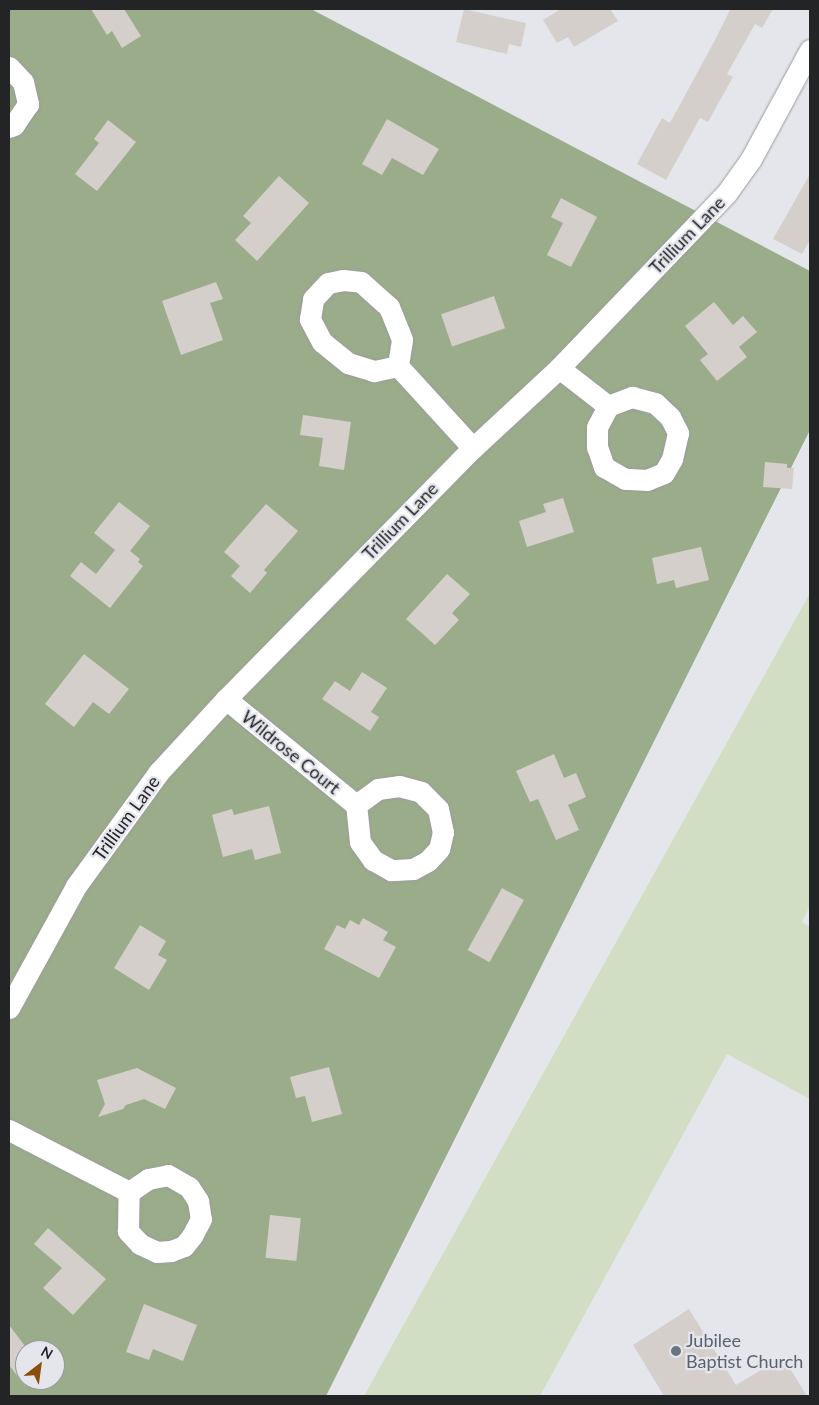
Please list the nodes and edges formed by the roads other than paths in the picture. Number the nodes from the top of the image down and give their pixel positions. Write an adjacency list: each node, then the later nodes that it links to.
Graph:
1 (810, 50): 5 (street, Trillium Lane)
2 (9, 67): 3 (street)
3 (9, 127)
4 (398, 366): 4 (street); 7 (street)
5 (559, 368): 6 (street); 7 (street, Trillium Lane)
6 (608, 406)
7 (472, 448): 8 (street, Trillium Lane)
8 (226, 699): 9 (street, Wildrose Court); 10 (street, Trillium Lane)
9 (356, 805): 9 (street, Wildrose Court)
10 (9, 1008)
11 (9, 1130): 12 (street)
12 (129, 1192)

